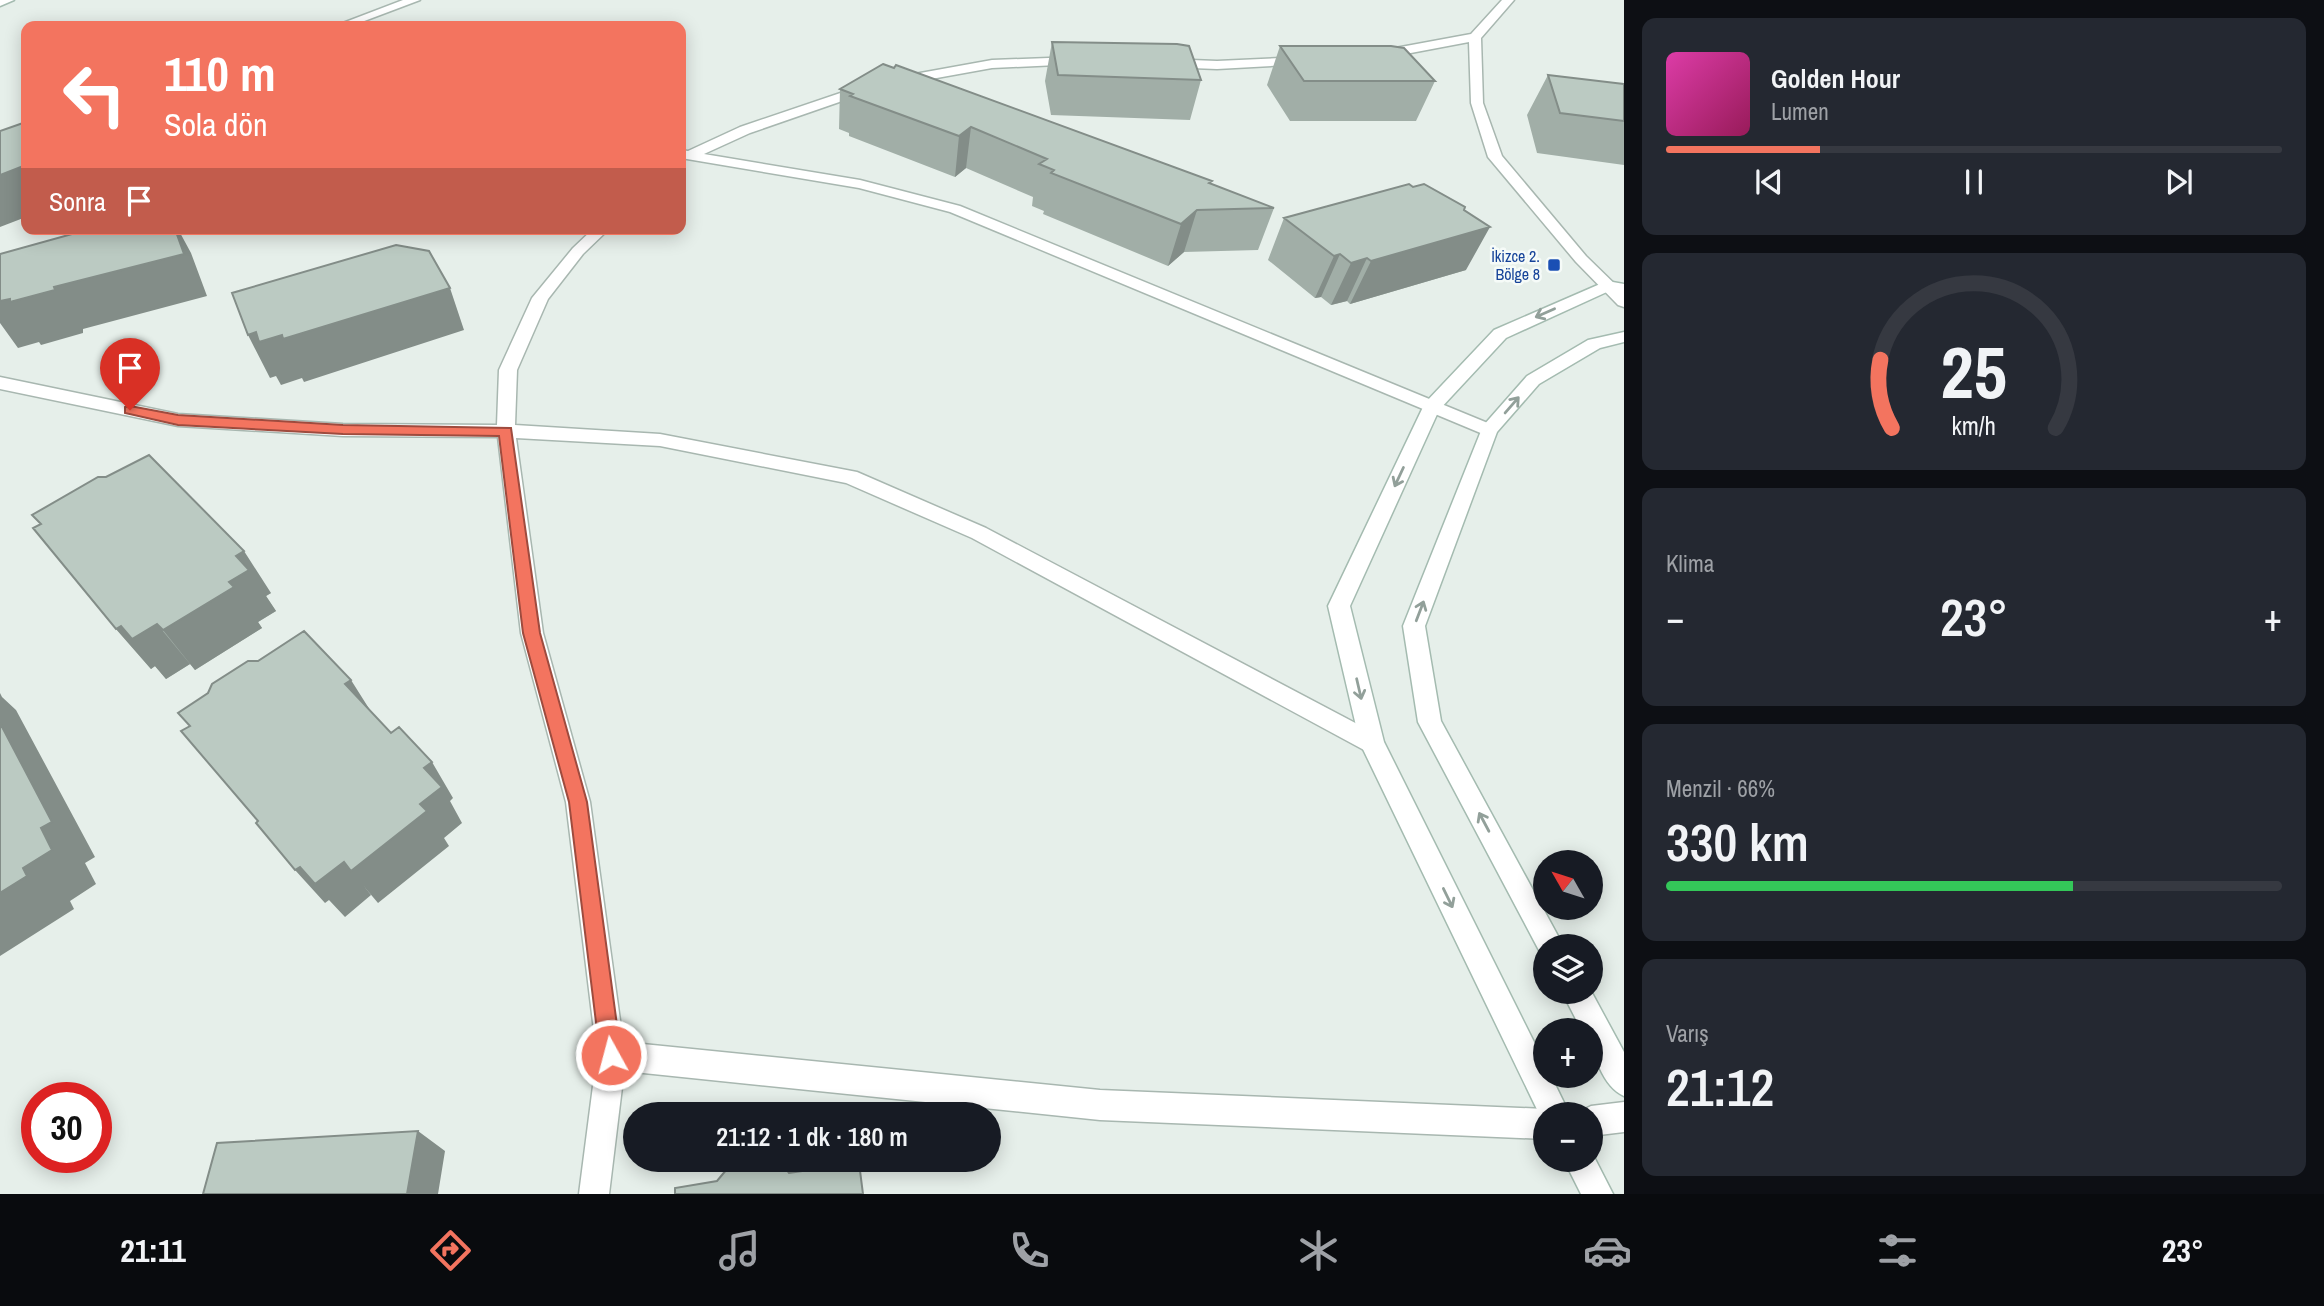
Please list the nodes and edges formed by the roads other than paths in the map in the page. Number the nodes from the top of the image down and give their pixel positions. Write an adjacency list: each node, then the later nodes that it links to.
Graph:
1 (8, 0): 4 (street)
2 (414, 0): 5 (street)
3 (1508, 0): 6 (street)
4 (0, 3)
5 (355, 21)
6 (1475, 37): 7 (street); 14 (street)
7 (1368, 56)
8 (1320, 60): 10 (street)
9 (1088, 61): 11 (street)
10 (1153, 63)
11 (686, 156)
12 (686, 157): 18 (street)
13 (595, 235): 20 (street)
14 (1616, 287): 15 (street); 18 (street, one-way to 18)
15 (1624, 302)
16 (1624, 337): 19 (street, one-way to 16)
17 (0, 383): 20 (street)
18 (1431, 407): 19 (street); 21 (street, one-way to 21)
19 (1489, 430): 22 (street, one-way to 19)
20 (506, 431): 21 (street); 24 (street)
21 (1372, 743): 26 (street, one-way to 26)
22 (1544, 934)
23 (1582, 1004): 25 (street)
24 (611, 1055): 29 (street); 31 (street)
25 (1624, 1081)
26 (1549, 1102)
27 (1624, 1117): 28 (street)
28 (1603, 1120)
29 (1533, 1123)
30 (1586, 1172): 32 (street)
31 (594, 1194)
32 (1598, 1194)

